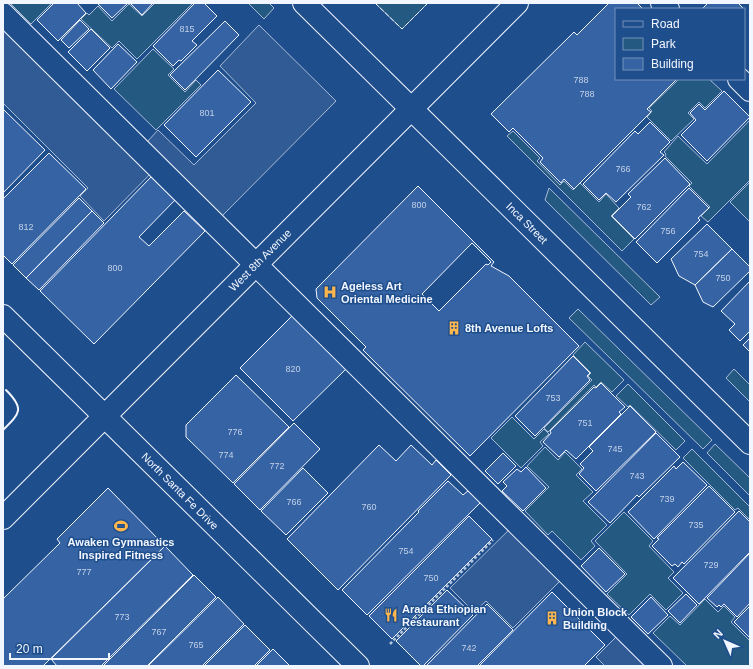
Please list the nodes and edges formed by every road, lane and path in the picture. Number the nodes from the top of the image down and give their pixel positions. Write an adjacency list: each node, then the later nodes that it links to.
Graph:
1 (304, 3): 6 (main road, Inca Street)
2 (517, 3): 6 (main road, West 8th Avenue)
3 (3, 14): 7 (main road)
4 (740, 80): 5 (main road)
5 (750, 90)
6 (411, 109): 7 (main road, West 8th Avenue); 10 (main road, Inca Street)
7 (256, 264): 9 (main road, West 8th Avenue); 12 (main road)
8 (3, 316): 9 (main road, North Santa Fe Drive)
9 (104, 416): 11 (main road, West 8th Avenue); 14 (main road, North Santa Fe Drive)
10 (750, 443)
11 (3, 518)
12 (513, 520): 13 (path); 15 (main road)
13 (390, 644)
14 (358, 666)
15 (661, 666)

